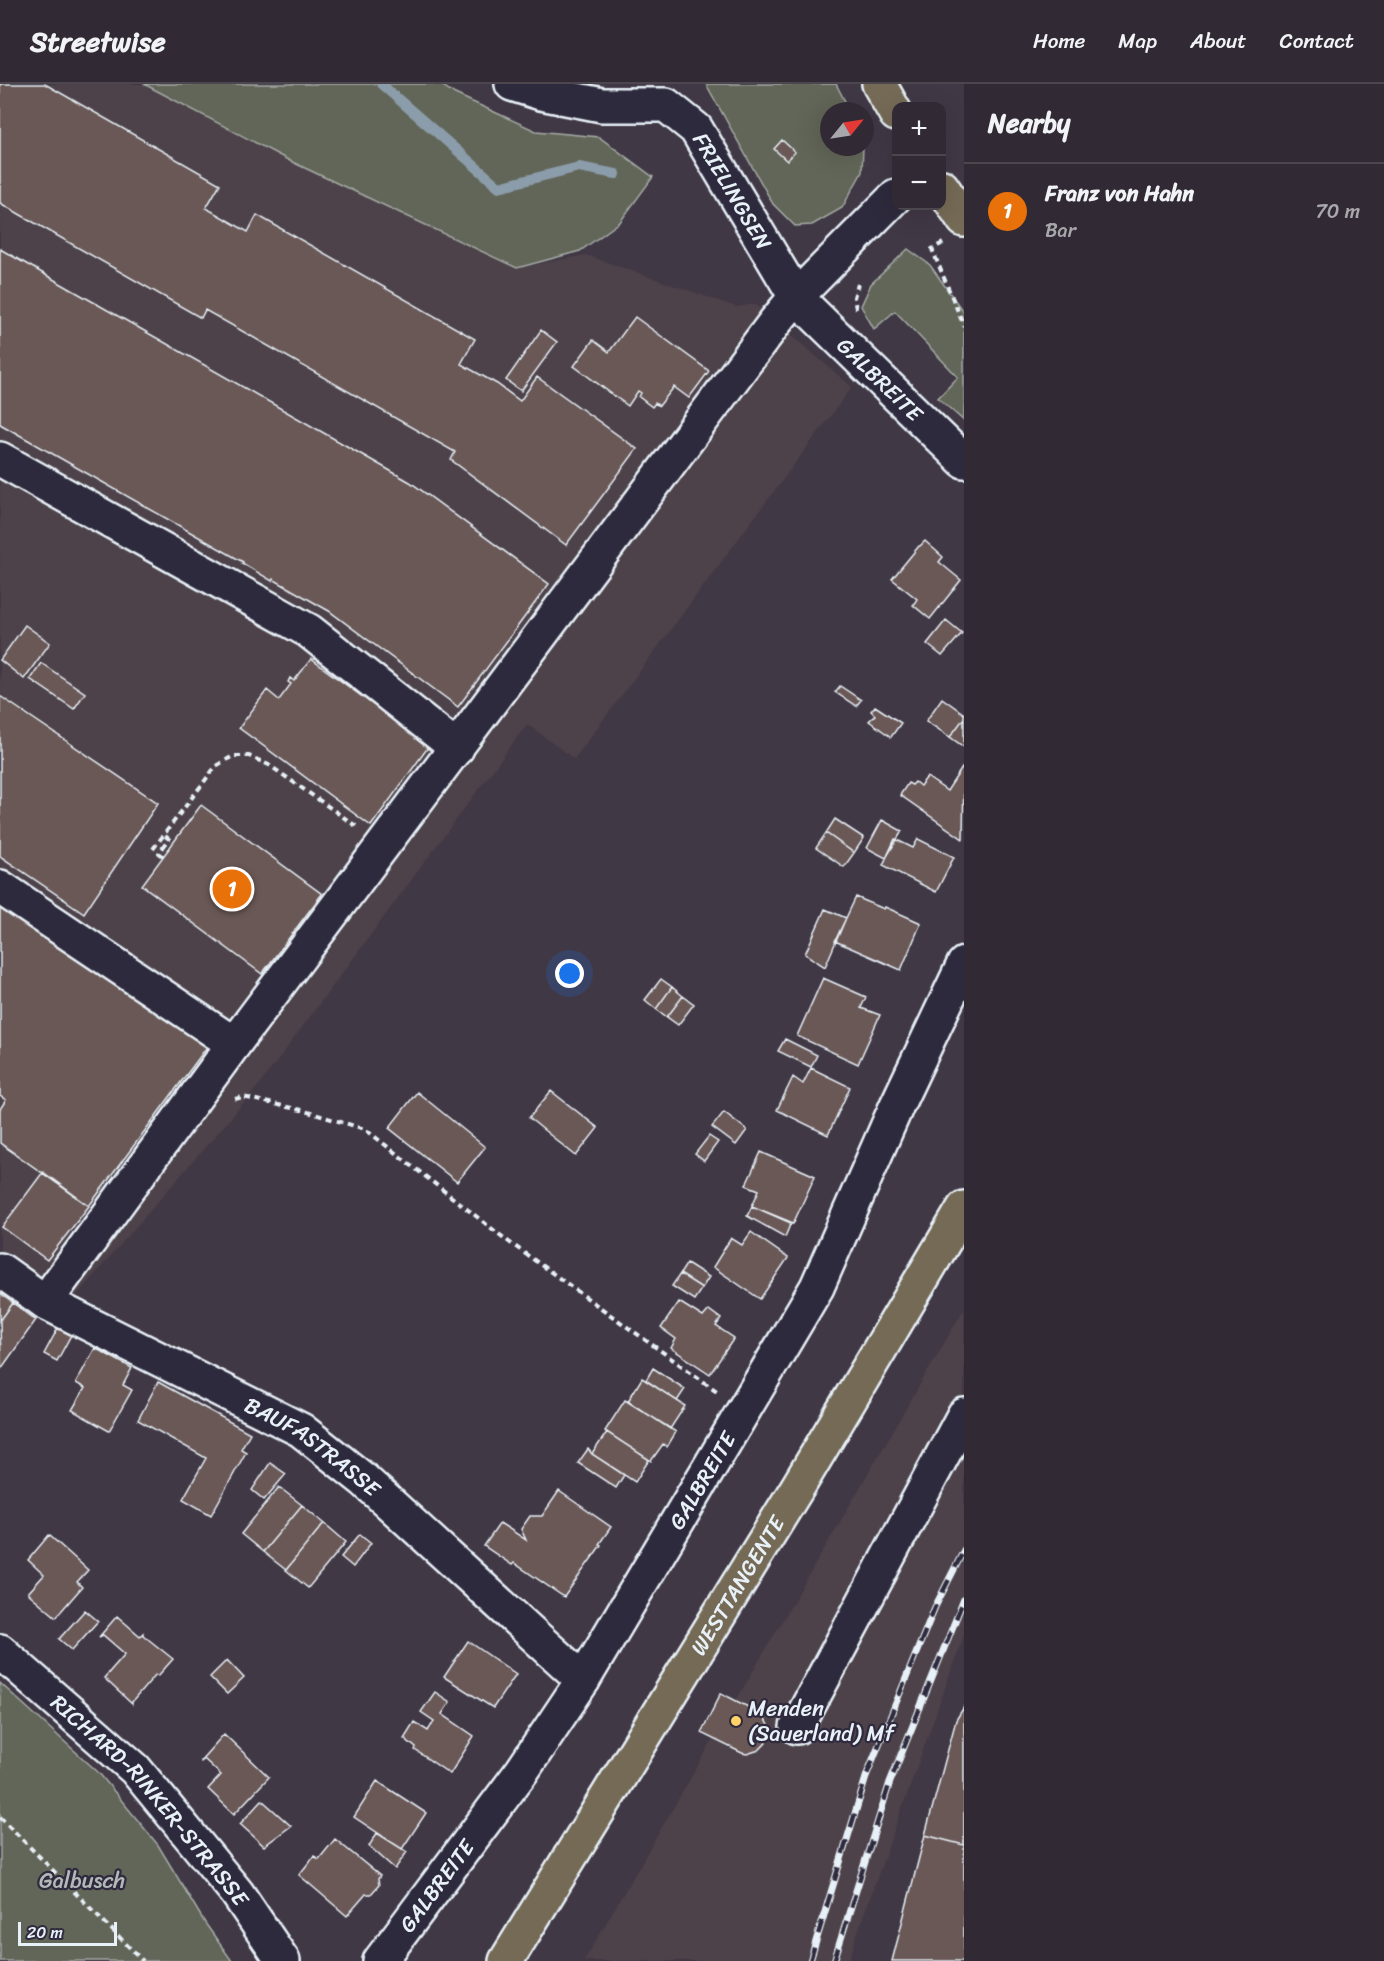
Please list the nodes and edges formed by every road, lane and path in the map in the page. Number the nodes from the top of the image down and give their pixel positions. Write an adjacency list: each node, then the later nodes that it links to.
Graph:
1 (512, 84): 7 (street, FRIELINGSEN)
2 (879, 84): 3 (main road)
3 (892, 106)
4 (946, 199): 6 (main road)
5 (892, 201): 7 (street)
6 (956, 230): 8 (path)
7 (796, 297): 10 (street, GALBREITE); 11 (street)
8 (964, 326)
9 (0, 459): 11 (street)
10 (964, 461)
11 (457, 748): 13 (street)
12 (164, 836): 13 (path); 14 (path); 15 (path)
13 (384, 846): 18 (street)
14 (153, 849)
15 (163, 856)
16 (0, 887): 18 (street)
17 (964, 964): 23 (street, GALBREITE)
18 (234, 1044): 22 (street)
19 (233, 1100): 23 (path)
20 (964, 1208): 32 (main road, WESTTANGENTE)
21 (0, 1270): 22 (street, BAUFASTRASSE)
22 (45, 1302): 26 (street, BAUFASTRASSE)
23 (743, 1410): 26 (street, GALBREITE)
24 (964, 1415): 27 (street)
25 (0, 1651): 30 (street, RICHARD-RINKER-STRASSE)
26 (583, 1680): 31 (street, GALBREITE)
27 (797, 1727)
28 (0, 1817): 29 (path)
29 (140, 1960)
30 (283, 1961)
31 (381, 1961)
32 (506, 1961)

